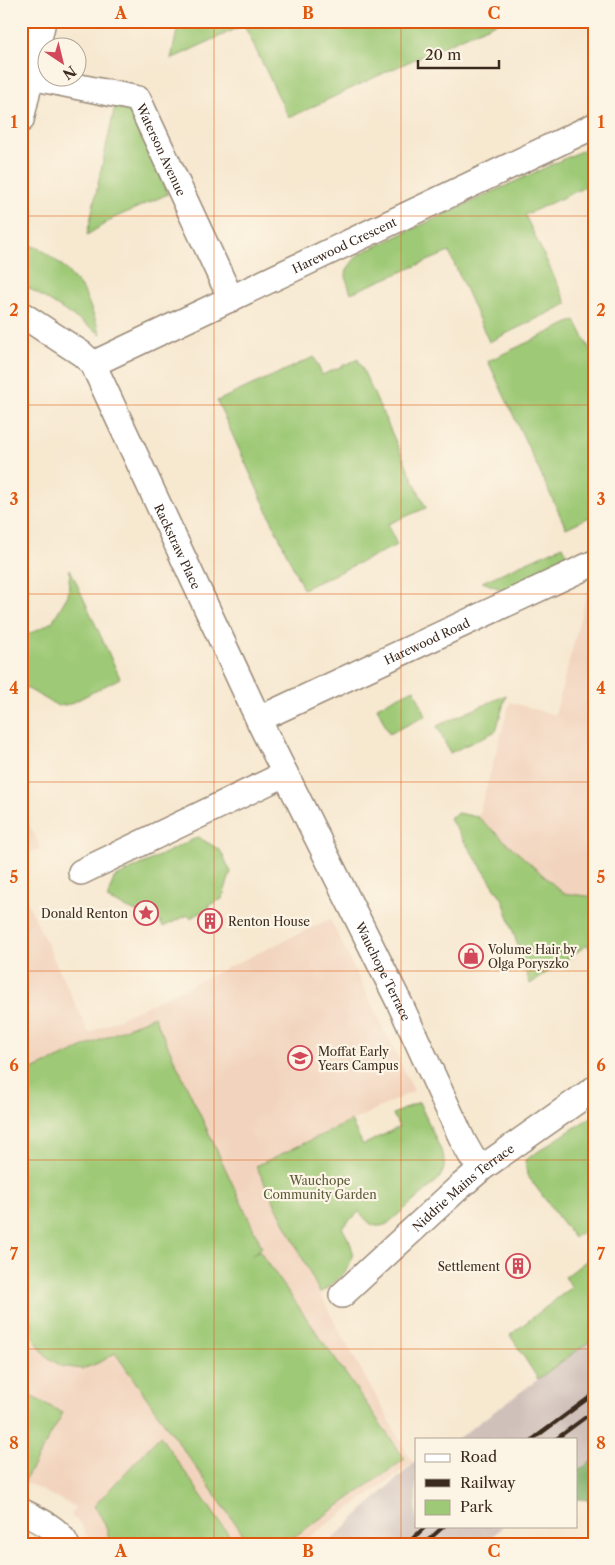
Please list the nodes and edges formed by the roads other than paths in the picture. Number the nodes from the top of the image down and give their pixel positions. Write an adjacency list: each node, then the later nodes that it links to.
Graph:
1 (42, 21): 2 (street)
2 (31, 77): 3 (street); 5 (street, Waterson Avenue)
3 (21, 120)
4 (594, 126): 5 (street, Harewood Crescent)
5 (231, 299): 7 (street, Harewood Crescent)
6 (21, 314): 7 (street)
7 (93, 364): 9 (street, Rackstraw Place)
8 (594, 563): 9 (street, Harewood Road)
9 (261, 723): 10 (street, Wauchope Terrace)
10 (286, 774): 11 (street); 13 (street, Wauchope Terrace)
11 (80, 872)
12 (594, 1089): 13 (street, Niddrie Mains Terrace)
13 (482, 1168): 14 (street, Niddrie Mains Terrace)
14 (342, 1295)
15 (21, 1511): 16 (street)
16 (66, 1544)

